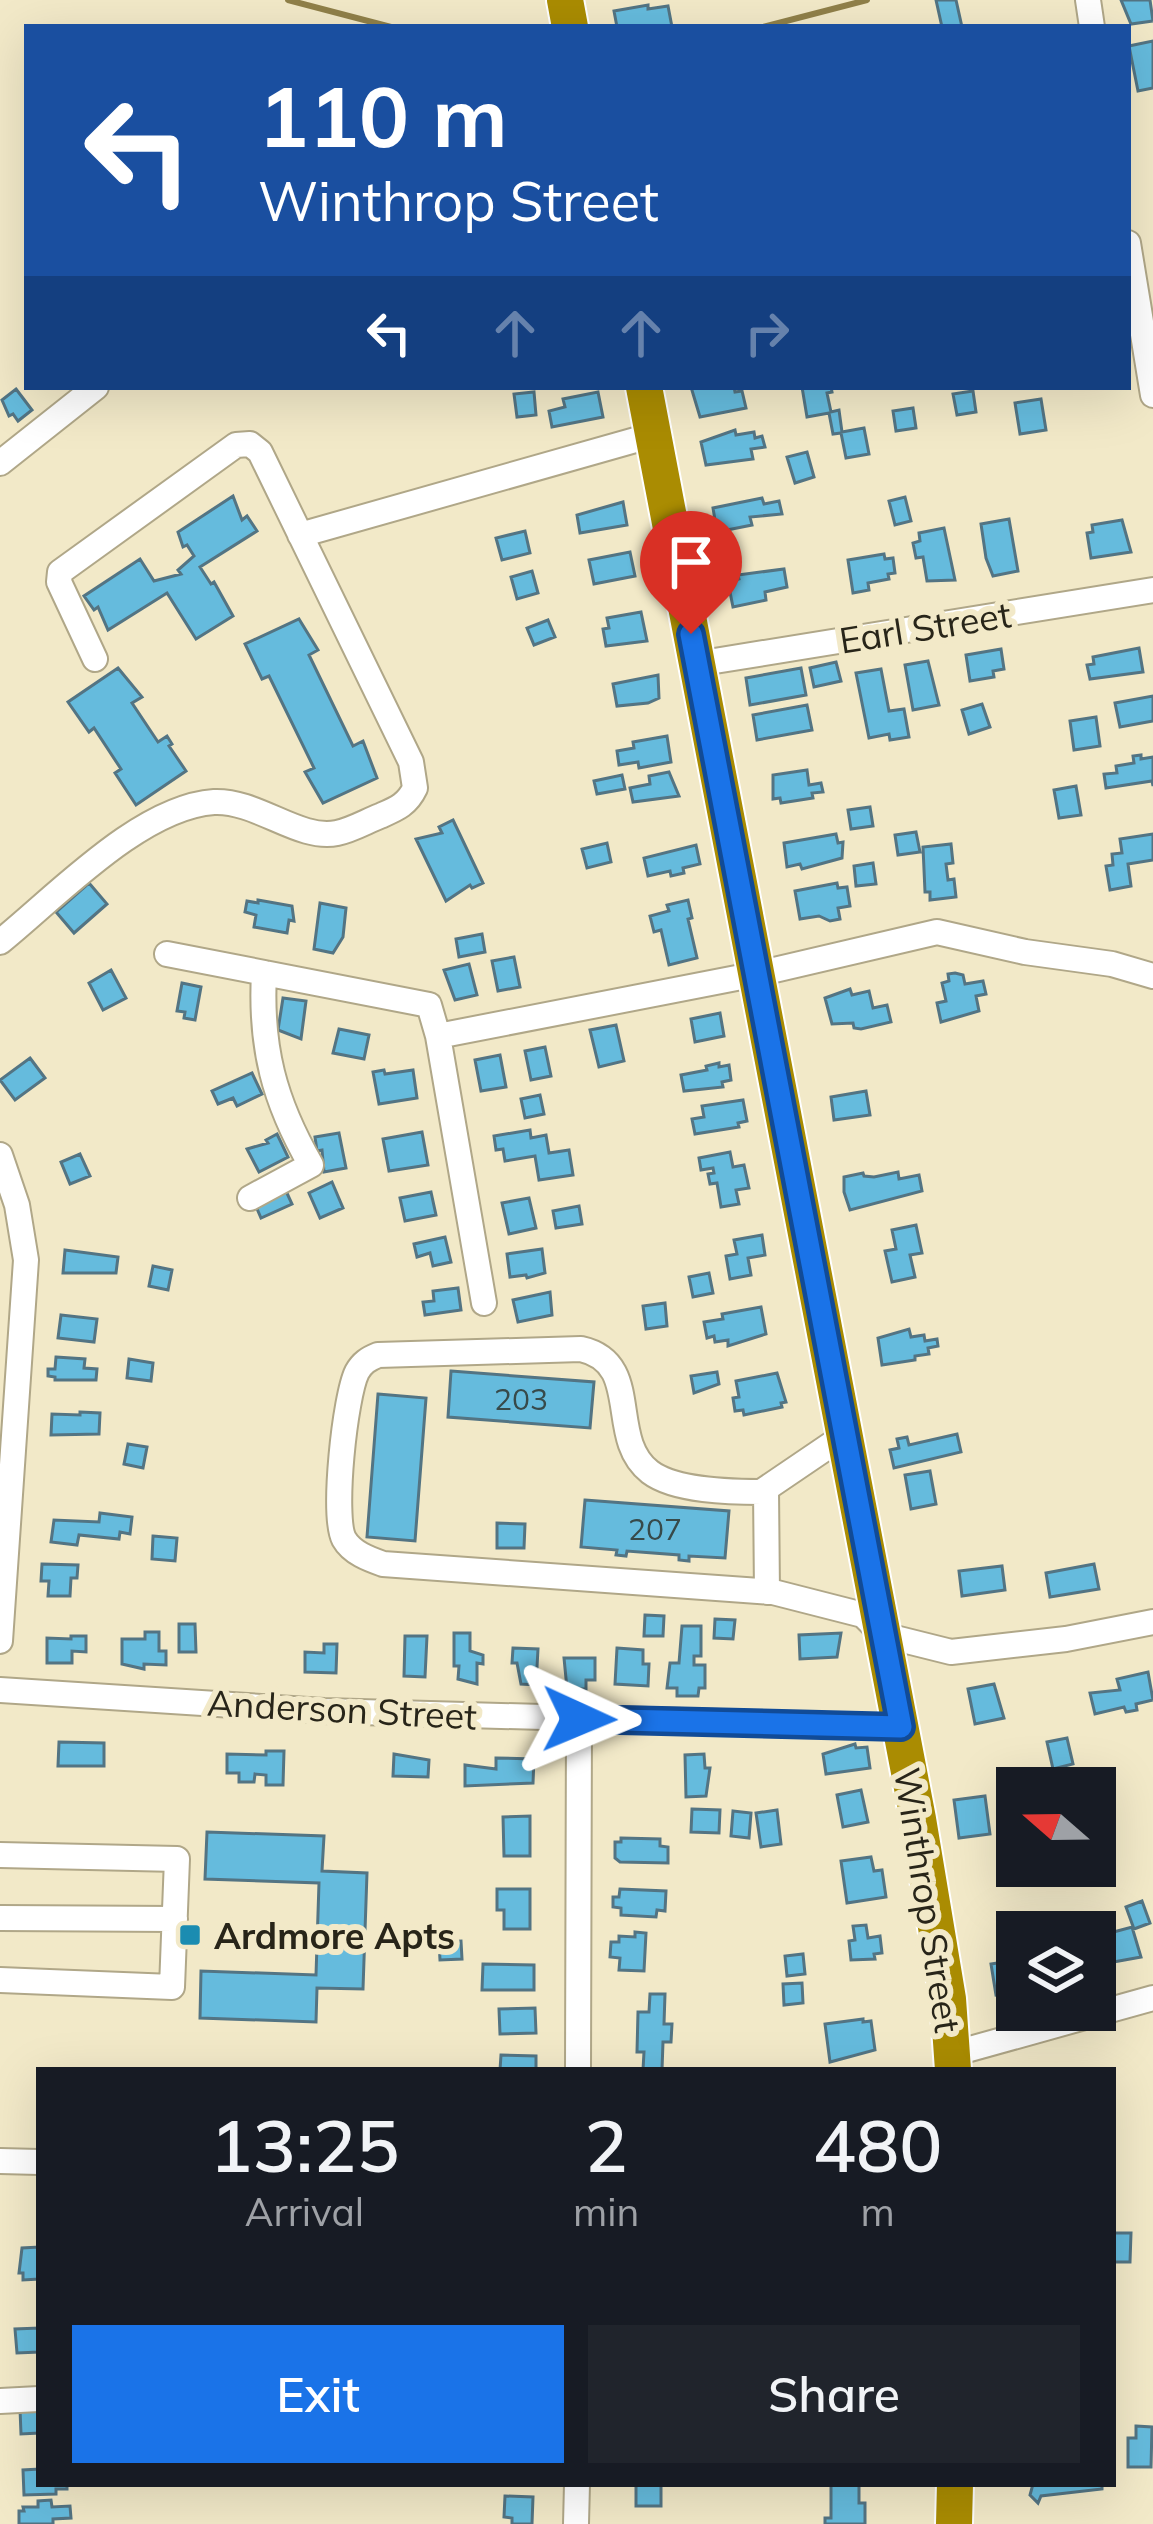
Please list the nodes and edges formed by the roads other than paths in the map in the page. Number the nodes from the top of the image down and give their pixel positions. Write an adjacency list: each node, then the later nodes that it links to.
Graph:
1 (1138, 273): 4 (street)
2 (92, 390): 6 (street)
3 (645, 390): 5 (highway, Winthrop Street)
4 (1153, 395)
5 (653, 435): 7 (street); 10 (highway, Winthrop Street)
6 (0, 464)
7 (300, 536): 9 (street); 11 (street)
8 (1153, 590): 10 (street, Earl Street)
9 (95, 659)
10 (696, 664): 14 (highway, Winthrop Street)
11 (0, 943)
12 (167, 954): 13 (street)
13 (264, 973): 16 (street); 18 (street)
14 (757, 974): 15 (street); 16 (street); 20 (highway, Winthrop Street)
15 (1153, 976)
16 (438, 1036): 19 (street)
17 (0, 1156): 22 (street)
18 (250, 1198)
19 (484, 1304)
20 (845, 1435): 21 (street); 25 (highway, Winthrop Street)
21 (766, 1490): 23 (street); 23 (street)
22 (5, 1510): 26 (street)
23 (767, 1592): 25 (street)
24 (1153, 1622): 25 (street)
25 (883, 1635): 29 (highway, Winthrop Street)
26 (0, 1641)
27 (0, 1690): 28 (street, Anderson Street)
28 (579, 1719): 29 (street, Anderson Street); 36 (street)
29 (901, 1727): 35 (highway, Winthrop Street)
30 (0, 1855): 32 (street)
31 (0, 1918): 32 (street)
32 (175, 1918): 33 (street)
33 (0, 1980)
34 (1153, 1997): 35 (street)
35 (952, 2062)
36 (578, 2067)
37 (0, 2162): 38 (street)
38 (36, 2162)
39 (36, 2399): 40 (street)
40 (0, 2401)
41 (577, 2487): 43 (street)
42 (956, 2487): 44 (highway)
43 (577, 2524)
44 (955, 2524)

